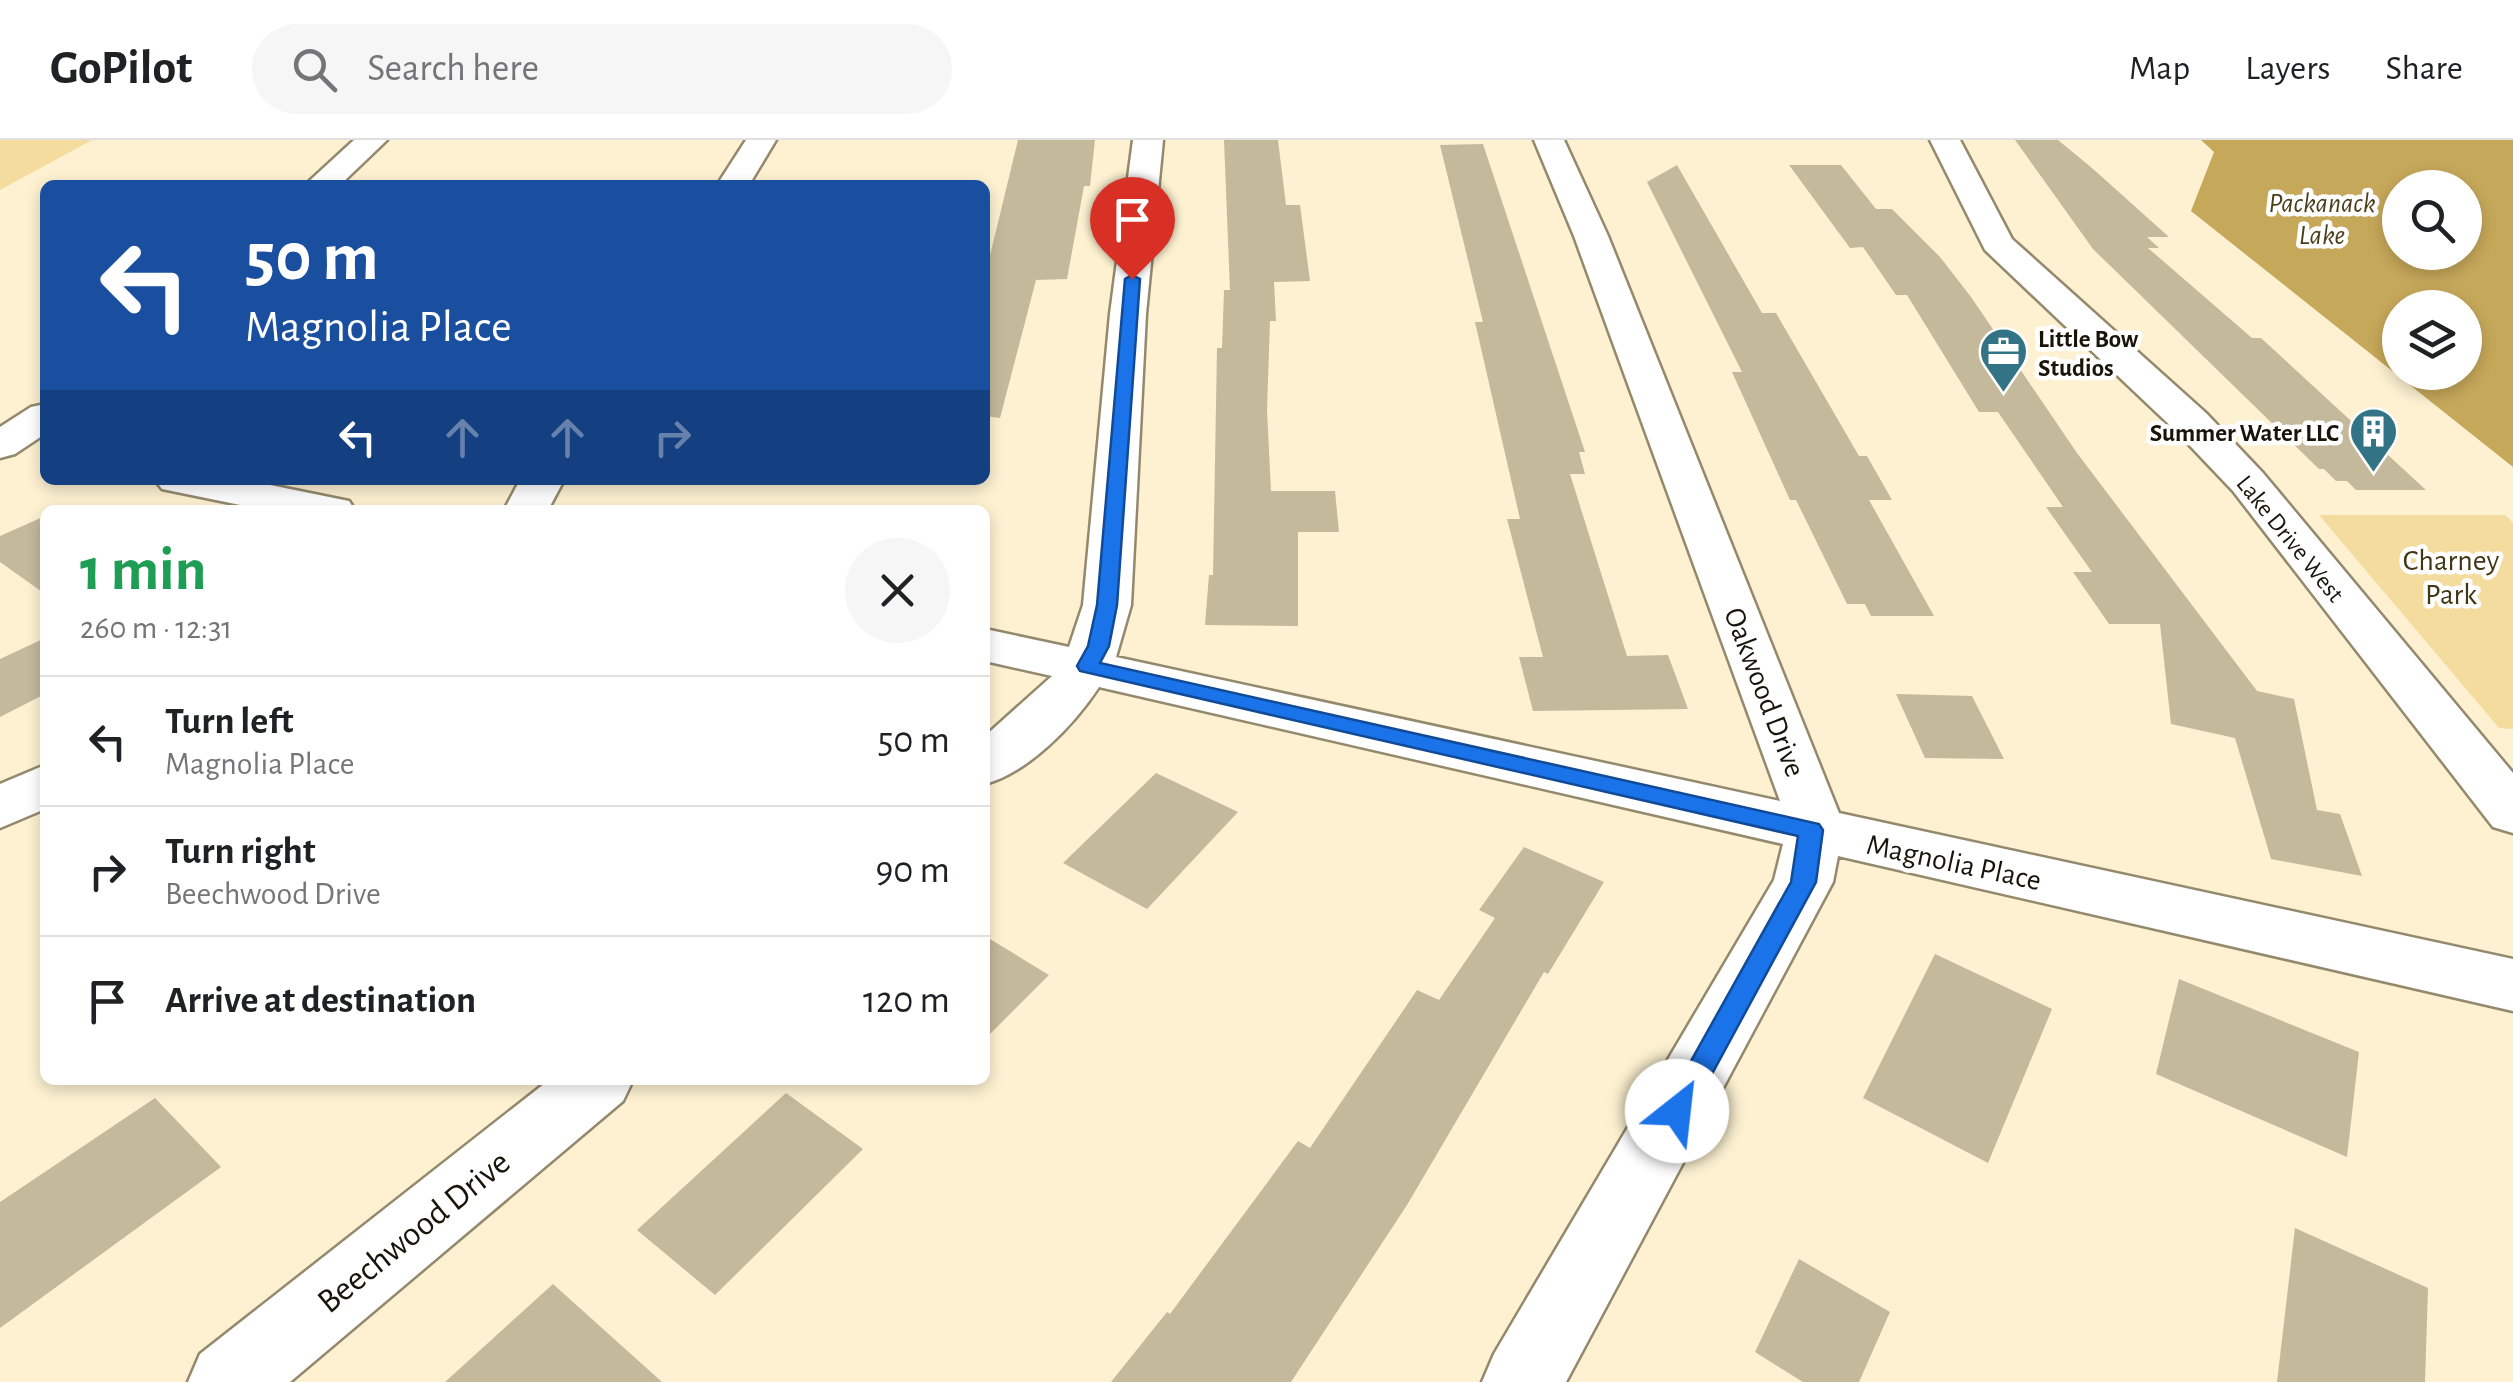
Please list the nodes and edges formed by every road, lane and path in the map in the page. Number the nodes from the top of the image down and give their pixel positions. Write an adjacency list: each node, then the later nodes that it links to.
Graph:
1 (372, 140): 6 (street)
2 (761, 140): 7 (street)
3 (1148, 140): 14 (street)
4 (1549, 140): 19 (street, Oakwood Drive)
5 (1945, 140): 18 (street, Lake Drive West)
6 (327, 180)
7 (736, 180)
8 (40, 419): 9 (street)
9 (0, 445): 10 (street)
10 (40, 453)
11 (204, 485): 12 (street)
12 (307, 505)
13 (990, 646): 14 (street, Magnolia Place)
14 (1088, 666): 15 (street); 19 (street, Magnolia Place)
15 (990, 762)
16 (40, 787): 17 (street)
17 (0, 808)
18 (2513, 812)
19 (1811, 830): 20 (street, Magnolia Place); 23 (street, Oakwood Drive)
20 (2513, 985)
21 (593, 1085): 22 (street, Beechwood Drive)
22 (228, 1382)
23 (1522, 1382)

